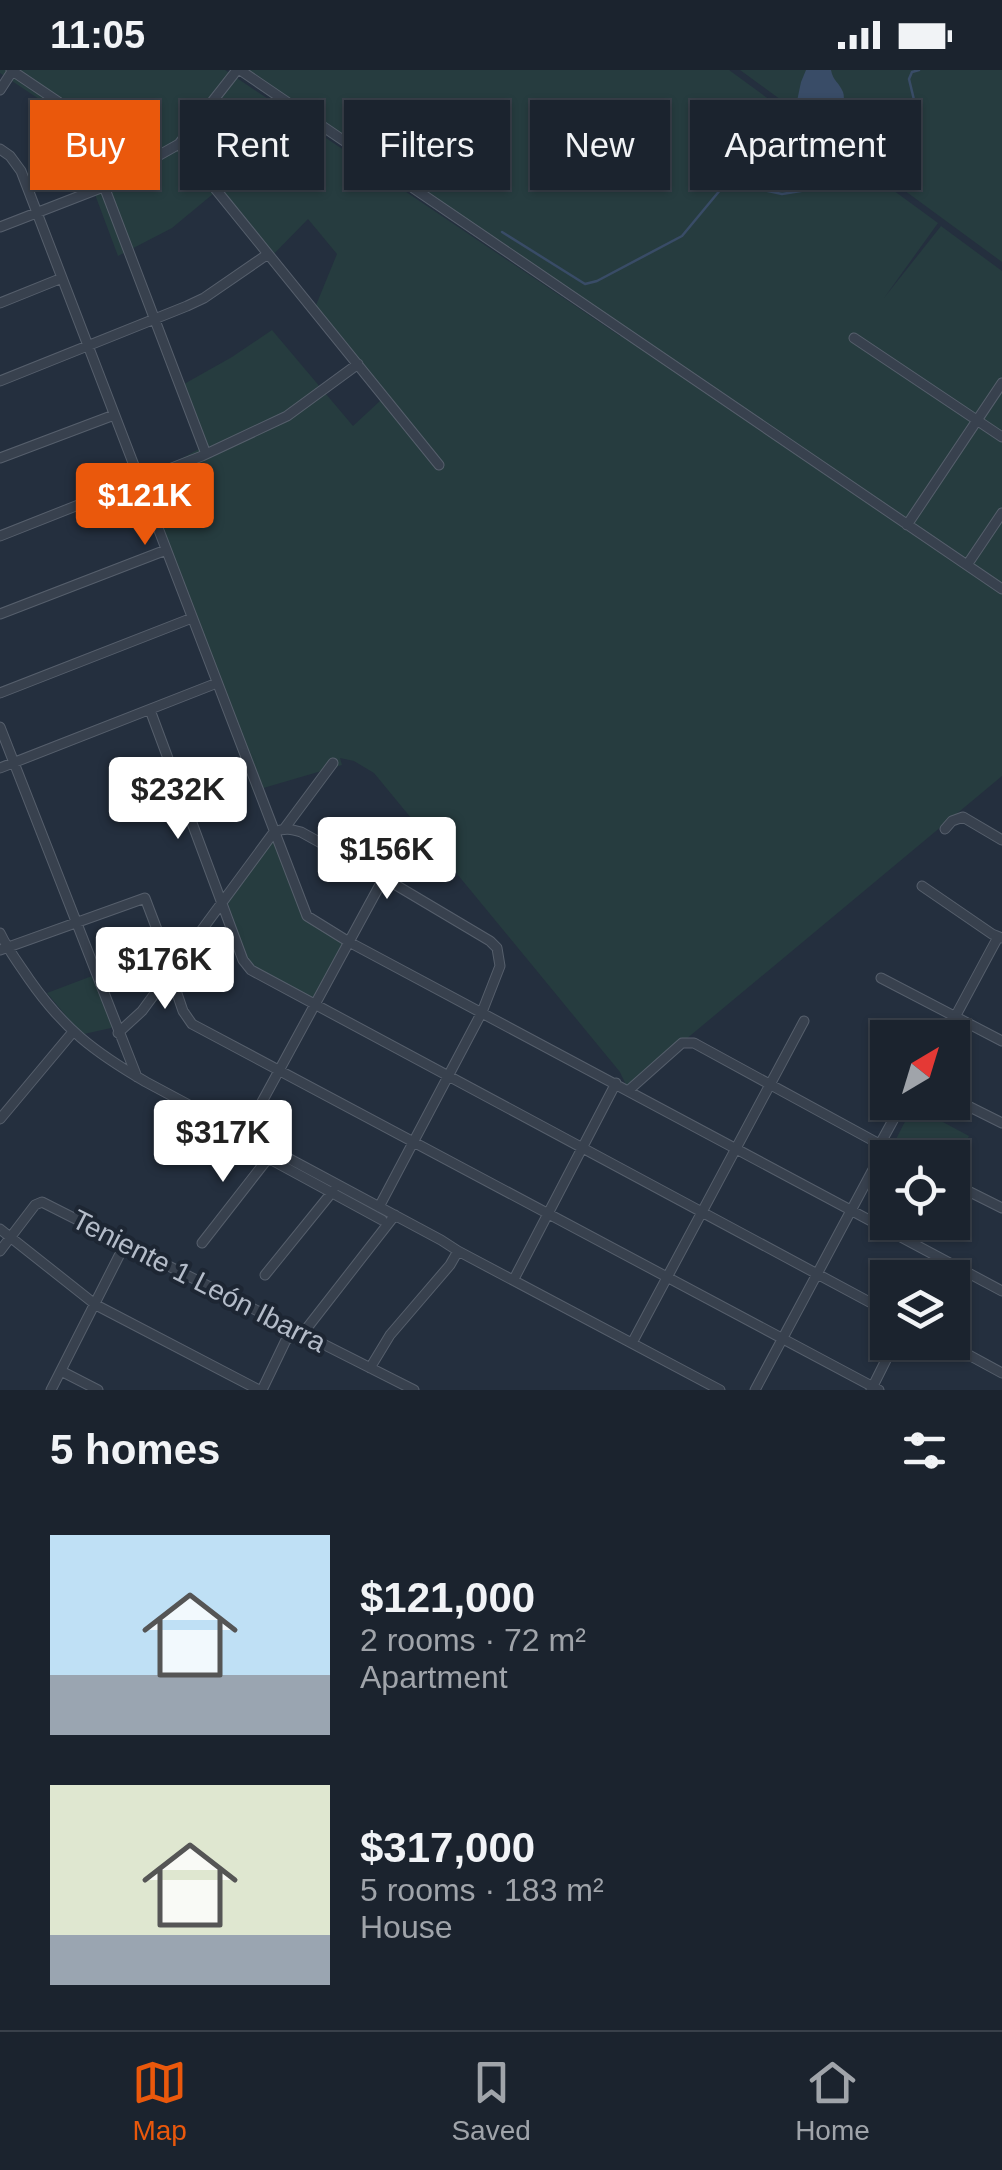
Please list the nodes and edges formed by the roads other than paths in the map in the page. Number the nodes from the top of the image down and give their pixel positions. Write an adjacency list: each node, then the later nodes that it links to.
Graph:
1 (12, 70): 3 (street); 4 (street)
2 (238, 70): 5 (street); 29 (street)
3 (0, 90)
4 (55, 100)
5 (178, 144): 7 (street); 12 (street)
6 (0, 149): 10 (street)
7 (160, 154)
8 (95, 190): 10 (street)
9 (104, 190): 15 (street)
10 (36, 213): 11 (street); 13 (street)
11 (0, 227)
12 (268, 254): 15 (street); 18 (street)
13 (62, 278): 14 (street); 17 (street)
14 (0, 303)
15 (154, 320): 17 (street); 24 (street)
16 (854, 338): 22 (street)
17 (88, 346): 19 (street); 21 (street)
18 (358, 364): 24 (street); 26 (street)
19 (0, 381)
20 (1002, 383): 22 (street)
21 (114, 414): 25 (street); 27 (street)
22 (977, 420): 23 (street); 29 (street)
23 (1002, 438)
24 (206, 454): 27 (street)
25 (0, 458)
26 (439, 465)
27 (140, 480): 30 (street); 31 (street)
28 (1002, 513): 32 (street)
29 (907, 525): 32 (street)
30 (0, 536)
31 (166, 550): 34 (street); 35 (street)
32 (967, 565): 33 (street)
33 (1002, 589)
34 (0, 614)
35 (192, 618): 36 (street); 37 (street)
36 (217, 684): 38 (street); 45 (street)
37 (0, 692)
38 (150, 710): 40 (street); 49 (street)
39 (0, 727): 40 (street)
40 (14, 763): 42 (street); 50 (street)
41 (333, 763): 45 (street)
42 (0, 768)
43 (413, 824): 47 (street)
44 (945, 829): 46 (street)
45 (279, 831): 47 (street); 49 (street); 53 (street)
46 (1002, 840)
47 (384, 878): 53 (street); 58 (street)
48 (922, 886): 52 (street)
49 (222, 902): 55 (street); 57 (street)
50 (76, 924): 54 (street); 55 (street); 62 (street)
51 (0, 935): 54 (street)
52 (1000, 937): 59 (street)
53 (349, 942): 57 (street); 58 (street)
54 (4, 949): 61 (street)
55 (171, 971): 62 (street); 65 (street)
56 (881, 978): 59 (street)
57 (315, 1005): 65 (street); 66 (street)
58 (482, 1012): 66 (street); 68 (street)
59 (954, 1017): 63 (street)
60 (804, 1021): 69 (street)
61 (72, 1032): 64 (street); 72 (street)
62 (119, 1034): 64 (street); 67 (street)
63 (1002, 1041)
64 (106, 1058): 67 (street)
65 (279, 1070): 74 (street); 76 (street)
66 (447, 1076): 76 (street); 77 (street)
67 (137, 1077): 74 (street)
68 (616, 1083): 70 (street); 77 (street)
69 (771, 1085): 70 (street); 75 (street); 78 (street)
70 (629, 1090): 78 (street)
71 (970, 1107): 73 (street)
72 (0, 1119)
73 (1002, 1123)
74 (244, 1135): 79 (street)
75 (874, 1140)
76 (412, 1142): 83 (street); 87 (street)
77 (583, 1148): 86 (street); 87 (street)
78 (737, 1148): 85 (street); 86 (street)
79 (271, 1154): 81 (street); 92 (street)
80 (870, 1171): 85 (street)
81 (335, 1188): 83 (street); 88 (street); 96 (street)
82 (970, 1192): 84 (street)
83 (379, 1207): 88 (street)
84 (1002, 1208)
85 (851, 1210): 95 (street); 99 (street)
86 (702, 1212): 95 (street); 97 (street)
87 (549, 1213): 97 (street); 98 (street)
88 (387, 1220): 94 (street); 102 (street)
89 (0, 1228): 90 (street)
90 (11, 1238): 91 (street, Teniente 1 León Ibarra); 93 (street, Teniente 1 León Ibarra); 101 (street)
91 (125, 1244): 101 (street); 102 (street, Teniente 1 León Ibarra)
92 (202, 1244)
93 (0, 1251)
94 (458, 1252): 98 (street); 107 (street)
95 (817, 1274): 100 (street); 103 (street)
96 (265, 1275)
97 (668, 1276): 103 (street); 104 (street)
98 (514, 1279): 104 (street)
99 (1002, 1291)
100 (870, 1302)
101 (96, 1304): 108 (street); 113 (street)
102 (300, 1332): 107 (street, Teniente 1 León Ibarra); 113 (street)
103 (782, 1338): 110 (street); 116 (street)
104 (632, 1343): 115 (street)
105 (970, 1356): 109 (street)
106 (885, 1360): 110 (street)
107 (370, 1368): 114 (street, Teniente 1 León Ibarra)
108 (60, 1371): 111 (street); 112 (street)
109 (1002, 1373)
110 (874, 1389)
111 (51, 1390)
112 (98, 1390)
113 (261, 1390)
114 (414, 1390)
115 (720, 1390)
116 (755, 1390)

